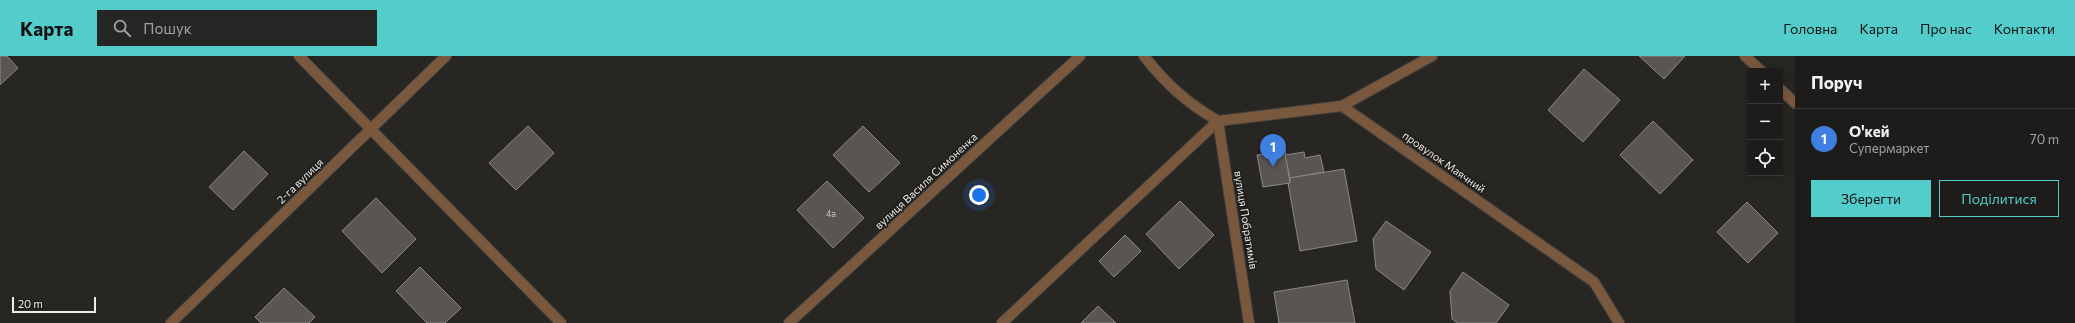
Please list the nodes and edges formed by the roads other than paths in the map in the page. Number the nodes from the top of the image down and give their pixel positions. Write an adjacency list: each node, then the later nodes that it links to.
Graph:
1 (299, 56): 12 (street)
2 (446, 56): 12 (street, 2-га вулиця)
3 (1080, 56): 15 (street, вулиця Василя Симоненка)
4 (1144, 56): 11 (street)
5 (1432, 56): 10 (street)
6 (1745, 56): 7 (street)
7 (1758, 68)
8 (1783, 92): 9 (street)
9 (1795, 103)
10 (1342, 106): 11 (street); 18 (street, провулок Маячний)
11 (1218, 121): 16 (street); 17 (street, вулиця Побратимів)
12 (372, 128): 13 (street, 2-га вулиця); 14 (street)
13 (171, 323)
14 (561, 323)
15 (789, 323)
16 (1002, 323)
17 (1249, 323)
18 (1620, 323)

